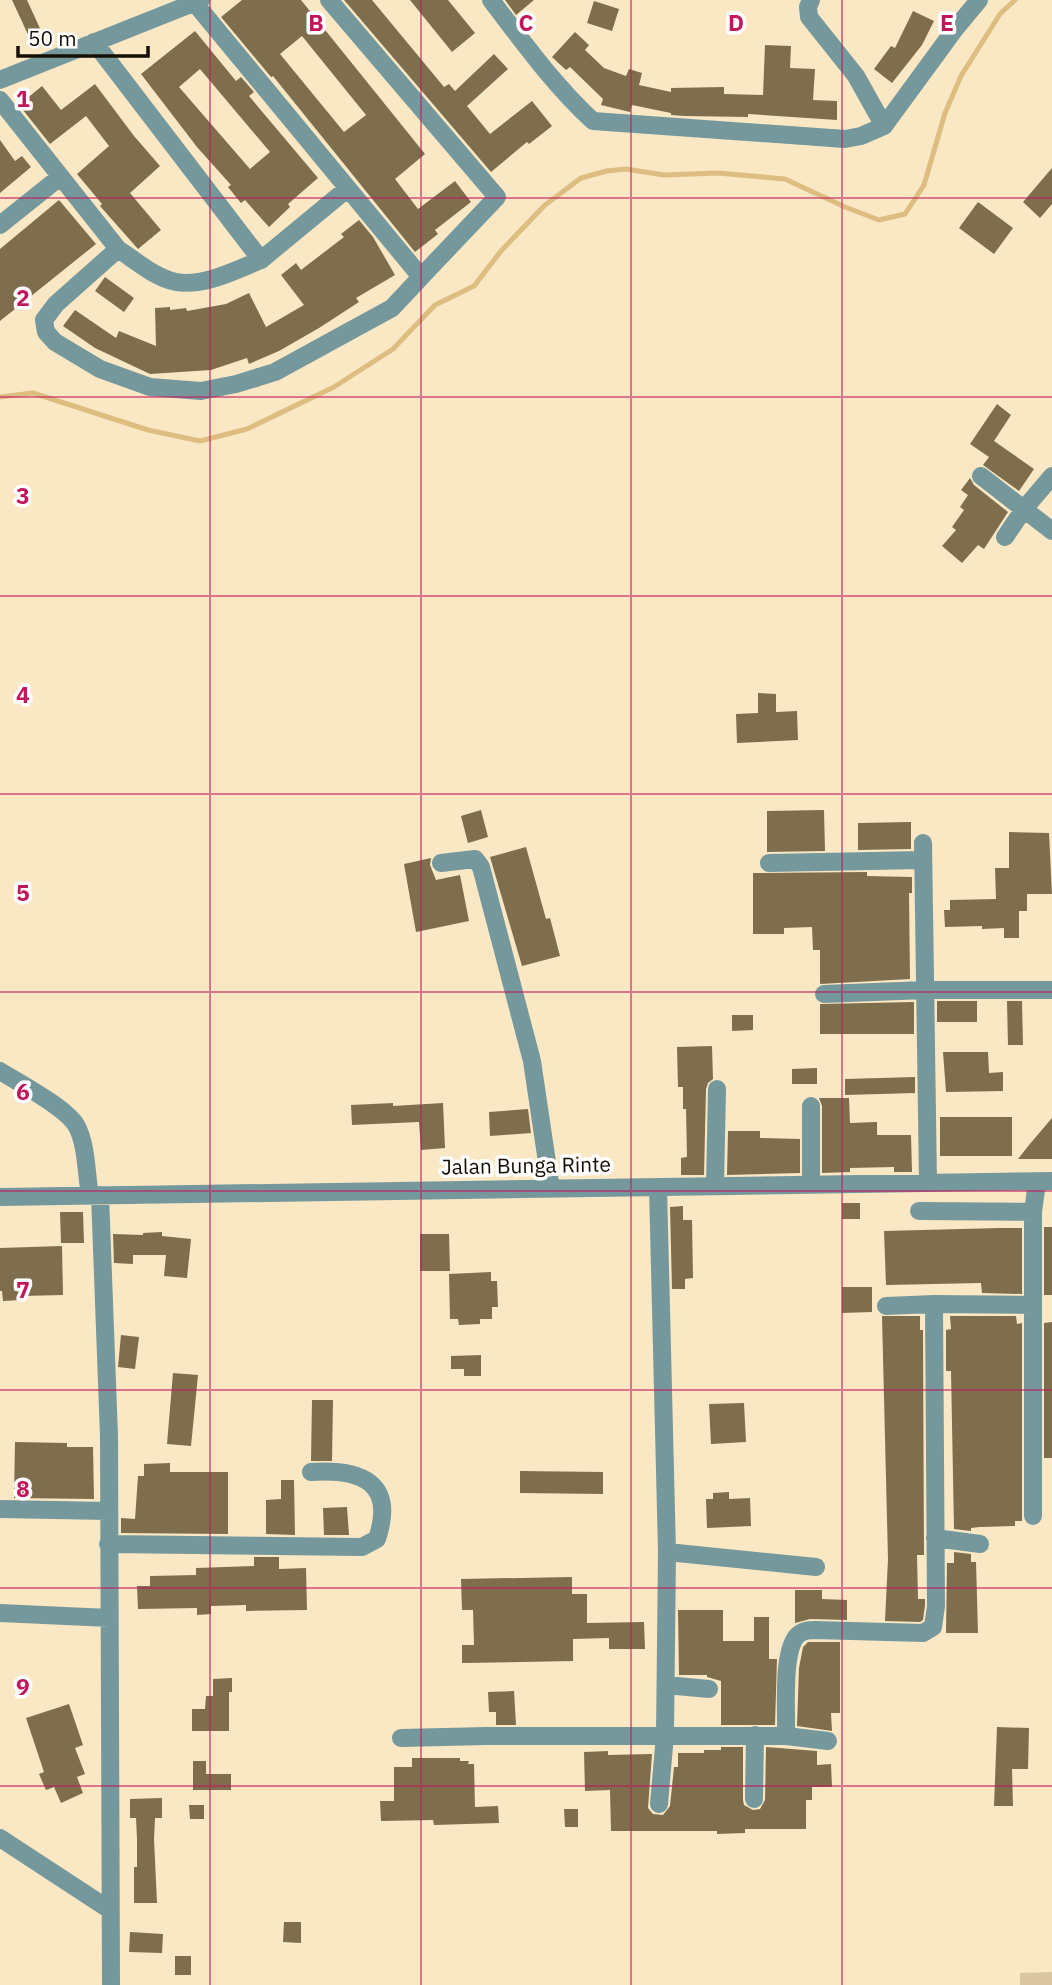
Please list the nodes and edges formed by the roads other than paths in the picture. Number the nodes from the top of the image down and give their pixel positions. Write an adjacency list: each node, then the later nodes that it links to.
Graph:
1 (330, 0): 15 (street)
2 (491, 0): 9 (street)
3 (811, 0): 9 (street)
4 (979, 0): 9 (street)
5 (197, 1): 6 (street); 11 (street)
6 (94, 41): 7 (street); 14 (street)
7 (0, 80)
8 (0, 100): 10 (street)
9 (884, 126)
10 (60, 177): 12 (street); 13 (street)
11 (347, 189): 14 (street); 15 (street)
12 (0, 225)
13 (118, 249): 14 (street); 15 (street)
14 (261, 260)
15 (421, 277)
16 (981, 476): 18 (street)
17 (1052, 476): 18 (street)
18 (1024, 509): 19 (street); 20 (street)
19 (1052, 531)
20 (1005, 537)
21 (441, 863): 34 (street)
22 (769, 863): 23 (street)
23 (925, 990): 24 (street); 25 (street); 30 (street)
24 (1052, 990)
25 (824, 994)
26 (0, 1071): 35 (street)
27 (717, 1089): 32 (street)
28 (811, 1106): 31 (street)
29 (1044, 1182): 30 (street, Jalan Bunga Rinte); 38 (street)
30 (928, 1183): 31 (street, Jalan Bunga Rinte)
31 (811, 1185): 32 (street, Jalan Bunga Rinte)
32 (715, 1186): 33 (street, Jalan Bunga Rinte)
33 (657, 1187): 34 (street, Jalan Bunga Rinte); 49 (street)
34 (551, 1189): 35 (street, Jalan Bunga Rinte)
35 (95, 1195): 36 (street, Jalan Bunga Rinte); 44 (street)
36 (0, 1196)
37 (919, 1211): 38 (street)
38 (1033, 1212): 40 (street)
39 (934, 1304): 40 (street); 41 (street); 46 (street)
40 (1033, 1305): 45 (street)
41 (886, 1306)
42 (311, 1472): 47 (street)
43 (0, 1509): 44 (street)
44 (110, 1511): 47 (street)
45 (1033, 1516)
46 (934, 1538): 48 (street); 57 (street)
47 (108, 1544): 52 (street)
48 (980, 1544)
49 (667, 1552): 50 (street); 53 (street)
50 (816, 1567)
51 (0, 1613): 52 (street)
52 (109, 1618): 63 (street)
53 (666, 1685): 54 (street); 55 (street)
54 (709, 1689)
55 (665, 1735): 56 (street); 58 (street); 61 (street)
56 (755, 1735): 57 (street); 60 (street)
57 (786, 1735): 59 (street)
58 (401, 1738)
59 (828, 1741)
60 (754, 1799)
61 (659, 1804)
62 (0, 1838): 63 (street)
63 (110, 1910): 64 (street)
64 (111, 1985)

